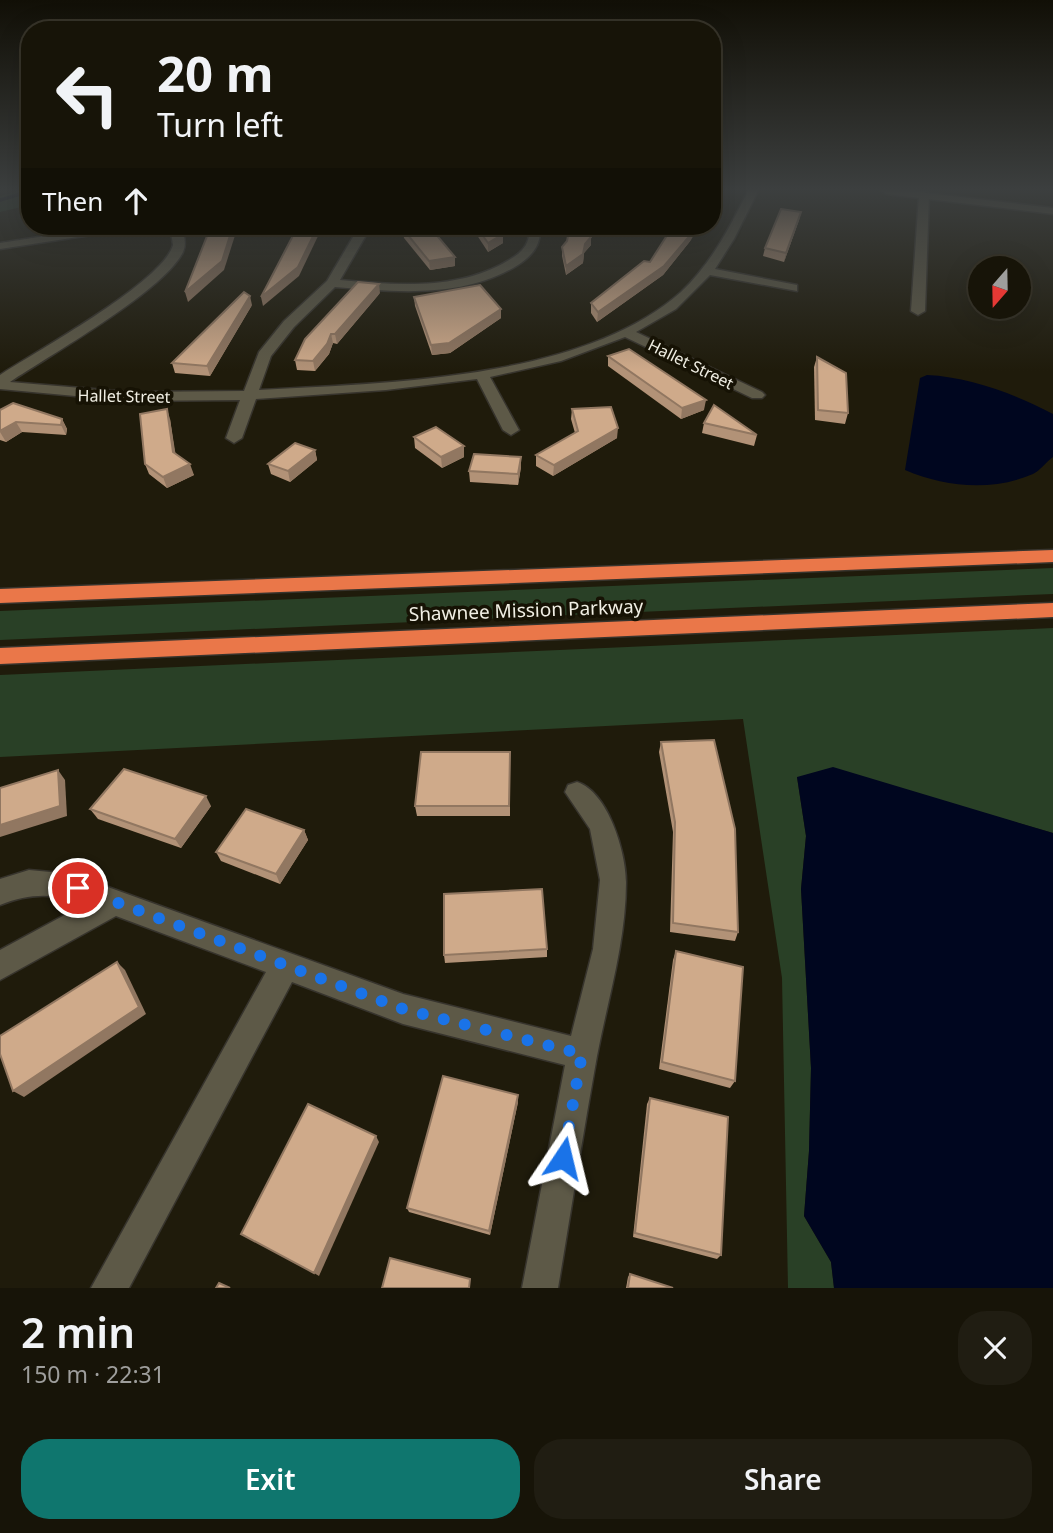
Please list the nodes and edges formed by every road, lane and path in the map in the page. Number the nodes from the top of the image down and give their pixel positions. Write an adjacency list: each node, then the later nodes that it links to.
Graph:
1 (177, 251): 12 (street)
2 (351, 251): 7 (street)
3 (527, 251): 7 (street)
4 (721, 251): 6 (street, Hallet Street)
5 (921, 251): 9 (street)
6 (708, 271): 8 (street); 10 (street, Hallet Street)
7 (332, 283): 13 (street)
8 (793, 288)
9 (918, 311)
10 (625, 332): 11 (street, Hallet Street); 14 (street, Hallet Street)
11 (482, 373): 13 (street, Hallet Street); 15 (street)
12 (0, 383): 13 (street, Hallet Street)
13 (250, 395): 16 (street)
14 (757, 395)
15 (511, 430)
16 (234, 438)
17 (1053, 556): 18 (highway, Shawnee Mission Parkway)
18 (0, 596)
19 (1053, 610): 20 (highway, Shawnee Mission Parkway)
20 (0, 656)
21 (577, 792): 26 (street)
22 (0, 892): 23 (street)
23 (114, 902): 24 (street); 25 (street)
24 (286, 965): 26 (street); 27 (street)
25 (0, 966)
26 (582, 1054): 28 (street)
27 (109, 1288)
28 (540, 1288)

